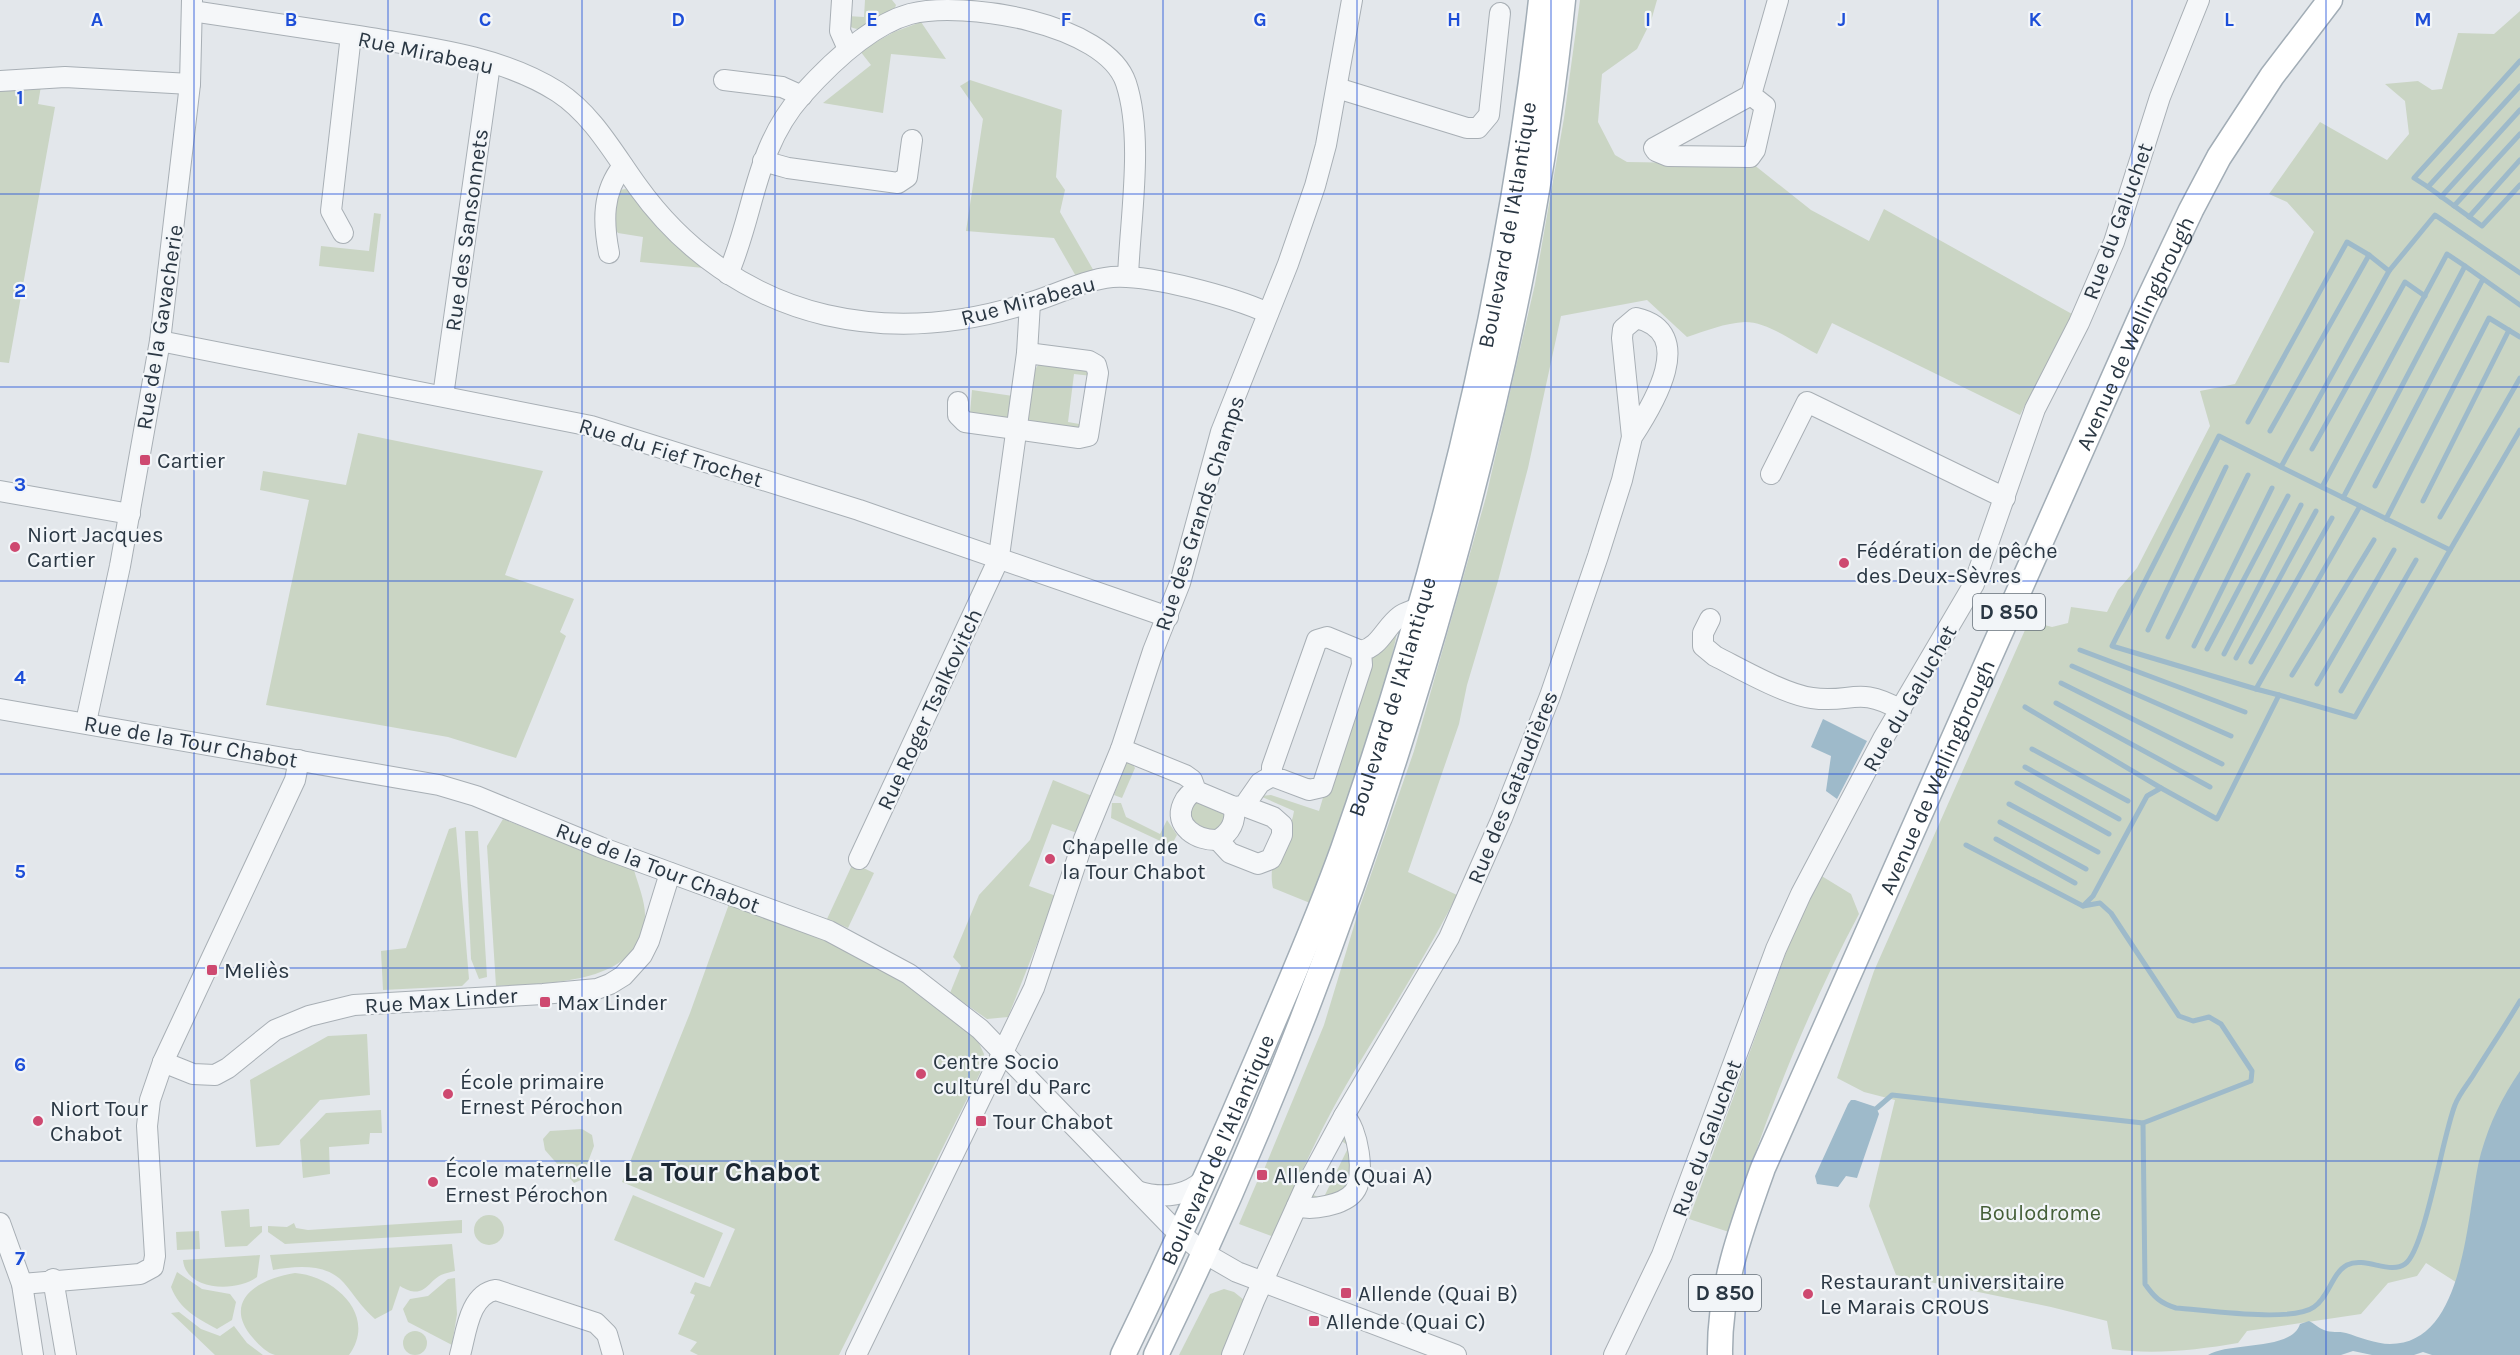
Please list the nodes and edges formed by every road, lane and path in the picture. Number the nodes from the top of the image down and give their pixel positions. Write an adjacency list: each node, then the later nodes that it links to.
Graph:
1 (842, 0): 12 (street)
2 (1353, 0): 17 (street, Rue des Grands Champs)
3 (1540, 0): 40 (main road, Boulevard de l'Atlantique)
4 (1563, 0): 64 (main road, Boulevard de l'Atlantique)
5 (1778, 0): 18 (street)
6 (2199, 0): 37 (street, Rue du Galuchet)
7 (2327, 4): 62 (main road, Avenue de Wellingbrough / D 850)
8 (192, 6): 11 (street, Rue Mirabeau); 16 (street, Rue de la Gavacherie)
9 (904, 7): 12 (street); 26 (street)
10 (1500, 13): 17 (street)
11 (351, 35): 13 (street, Rue Mirabeau); 23 (street)
12 (848, 49): 19 (street)
13 (490, 64): 22 (street, Rue Mirabeau); 31 (street, Rue des Sansonnets)
14 (724, 80): 19 (street)
15 (0, 81): 16 (street)
16 (190, 84): 29 (street, Rue de la Gavacherie)
17 (1337, 88): 28 (street, Rue des Grands Champs)
18 (1751, 95): 18 (street)
19 (802, 96): 21 (street)
20 (912, 140): 21 (street)
21 (763, 161): 25 (street)
22 (623, 166): 24 (street); 25 (street, Rue Mirabeau)
23 (343, 233)
24 (609, 253)
25 (728, 274): 27 (street, Rue Mirabeau)
26 (1128, 277): 27 (street, Rue Mirabeau); 28 (street, Rue Mirabeau)
27 (1030, 303): 30 (street, Rue Roger Tsalkovitch)
28 (1268, 313): 41 (street, Rue des Grands Champs)
29 (160, 341): 31 (street, Rue du Fief Trochet); 38 (street, Rue de la Gavacherie)
30 (1027, 353): 33 (street, Rue Roger Tsalkovitch); 33 (street)
31 (443, 396): 39 (street, Rue du Fief Trochet)
32 (958, 402): 33 (street)
33 (1016, 429): 39 (street, Rue Roger Tsalkovitch)
34 (1632, 437): 34 (street, Rue des Gataudières); 57 (street, Rue des Gataudières)
35 (1771, 474): 37 (street)
36 (0, 491): 38 (street)
37 (2005, 498): 45 (street, Rue du Galuchet)
38 (130, 514): 46 (street, Rue de la Gavacherie)
39 (997, 558): 41 (street, Rue du Fief Trochet); 53 (street, Rue Roger Tsalkovitch)
40 (1418, 609): 43 (street); 58 (main road, Boulevard de l'Atlantique)
41 (1168, 616): 47 (street, Rue des Grands Champs)
42 (1710, 619): 45 (street)
43 (1361, 651): 49 (street); 49 (street)
44 (0, 709): 46 (street, Rue de la Tour Chabot)
45 (1901, 710): 77 (street, Rue du Galuchet)
46 (86, 722): 48 (street, Rue de la Tour Chabot)
47 (1121, 749): 50 (street); 55 (street, Rue des Grands Champs)
48 (299, 760): 54 (street, Rue de la Tour Chabot); 56 (street)
49 (1272, 776): 51 (street)
50 (1196, 791): 51 (street); 52 (street)
51 (1239, 806): 52 (street); 52 (street)
52 (1218, 840)
53 (859, 859)
54 (670, 873): 55 (street, Rue de la Tour Chabot); 56 (street, Rue Max Linder)
55 (1003, 1051): 59 (street, Rue de la Tour Chabot); 72 (street, Rue des Grands Champs)
56 (163, 1062): 65 (street)
57 (1344, 1116): 60 (street, Rue des Gataudières); 60 (street)
58 (1206, 1177): 59 (street); 63 (main road, Boulevard de l'Atlantique)
59 (1137, 1191): 63 (street, Rue de la Tour Chabot)
60 (1297, 1206): 66 (street, Rue des Gataudières)
61 (0, 1223): 67 (street)
62 (1742, 1233): 78 (main road, D 850); 79 (main road, D 850)
63 (1181, 1236): 64 (street, Rue de la Tour Chabot); 73 (main road, Boulevard de l'Atlantique)
64 (1204, 1253): 66 (street, Rue de la Tour Chabot); 74 (main road, Boulevard de l'Atlantique)
65 (53, 1279): 67 (street); 70 (street)
66 (1263, 1282): 75 (street, Rue des Gataudières); 76 (street, Rue de la Tour Chabot)
67 (22, 1284): 69 (street)
68 (613, 1353): 71 (street)
69 (33, 1355)
70 (66, 1355)
71 (460, 1355)
72 (856, 1355)
73 (1123, 1355)
74 (1156, 1355)
75 (1233, 1355)
76 (1456, 1355)
77 (1614, 1355)
78 (1720, 1355)
79 (1734, 1355)

